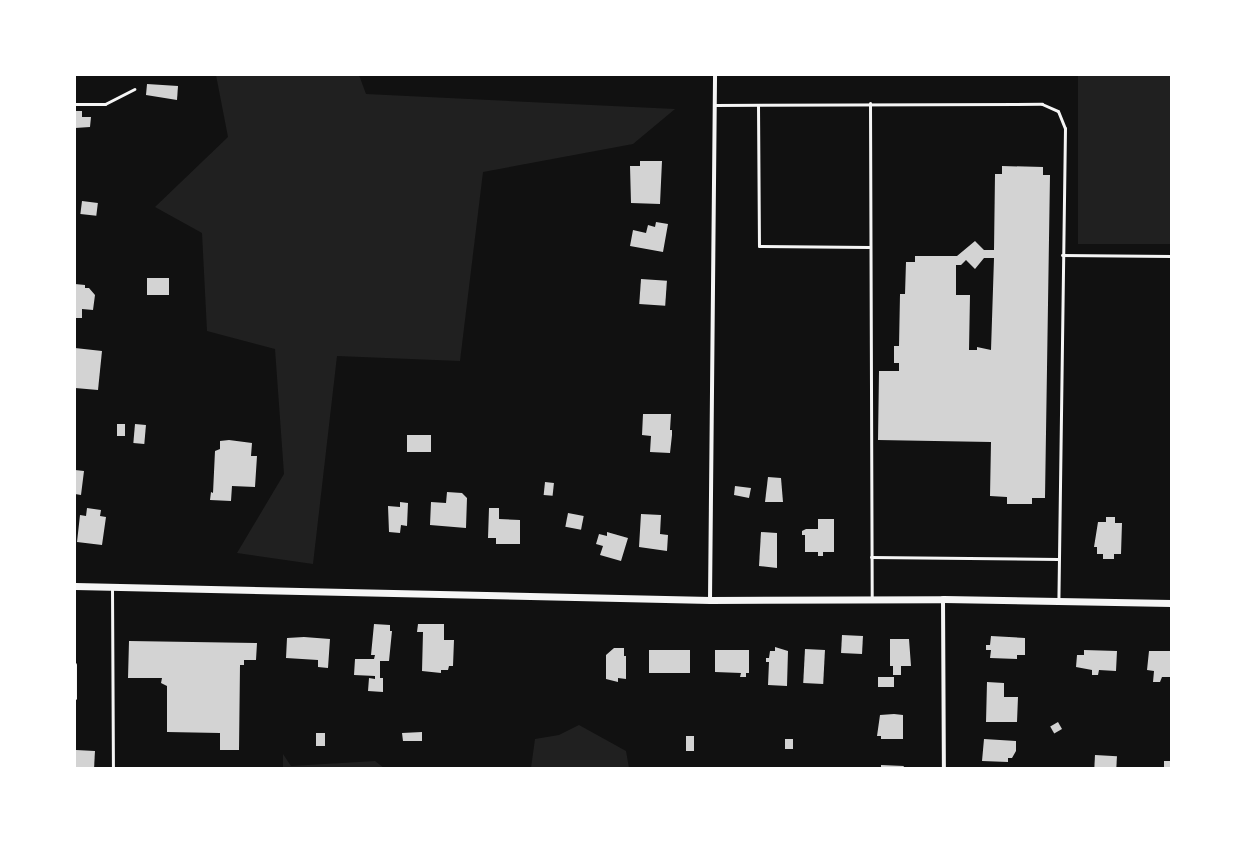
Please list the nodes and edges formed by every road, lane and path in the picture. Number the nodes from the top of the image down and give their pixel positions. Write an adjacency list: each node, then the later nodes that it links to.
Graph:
1 (715, 75): 5 (street)
2 (134, 89): 4 (lane)
3 (870, 103): 6 (lane); 7 (lane); 8 (lane)
4 (75, 104)
5 (715, 105): 6 (lane); 16 (street)
6 (758, 105): 7 (lane)
7 (869, 247): 10 (lane)
8 (1062, 255): 9 (lane); 11 (lane)
9 (1171, 256)
10 (871, 557): 11 (lane); 14 (lane)
11 (1058, 559): 17 (lane)
12 (75, 586): 13 (street)
13 (112, 586): 16 (street); 21 (lane)
14 (872, 599): 15 (street); 16 (street)
15 (943, 599): 17 (street); 22 (street)
16 (710, 600)
17 (1058, 600): 18 (street)
18 (1171, 603)
19 (75, 664): 20 (lane)
20 (75, 698)
21 (113, 768)
22 (944, 768)

